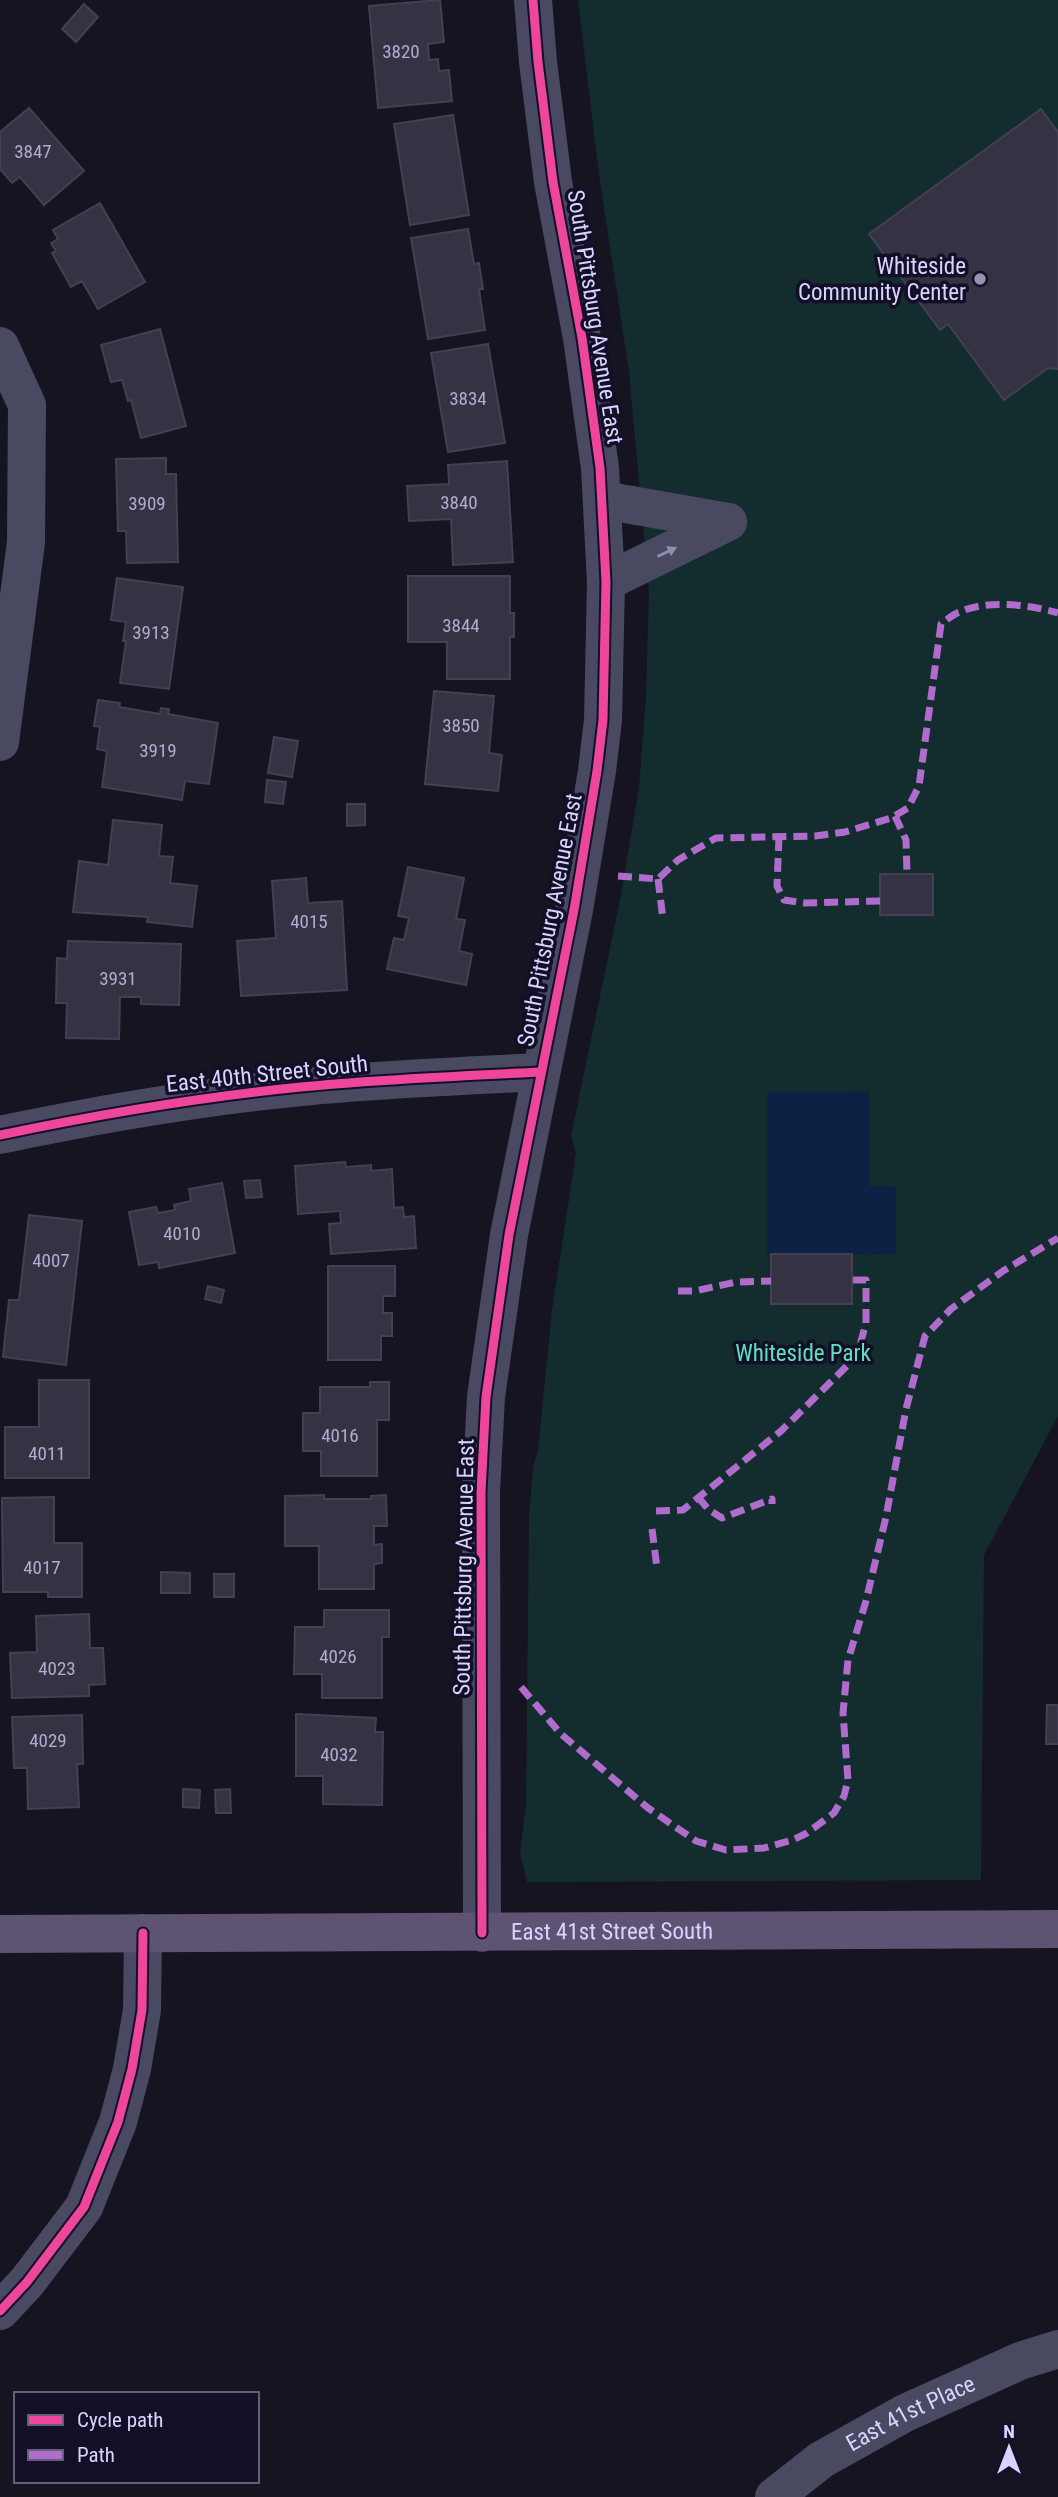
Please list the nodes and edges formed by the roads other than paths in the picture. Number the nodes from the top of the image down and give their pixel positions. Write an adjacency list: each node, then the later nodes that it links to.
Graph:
1 (533, 0): 3 (street, South Pittsburg Avenue East)
2 (0, 346): 5 (street)
3 (603, 500): 4 (street, South Pittsburg Avenue East); 4 (street, one-way to 3)
4 (606, 582): 7 (street, South Pittsburg Avenue East)
5 (5, 666): 6 (street)
6 (0, 742)
7 (541, 1072): 8 (street, East 40th Street South); 11 (street, South Pittsburg Avenue East)
8 (0, 1135)
9 (1058, 1929): 11 (main road, East 41st Street South)
10 (143, 1933): 11 (main road, East 41st Street South); 12 (main road, East 41st Street South); 13 (street)
11 (482, 1933)
12 (0, 1934)
13 (0, 2311)
14 (1058, 2349): 15 (street, East 41st Place)
15 (774, 2497)

